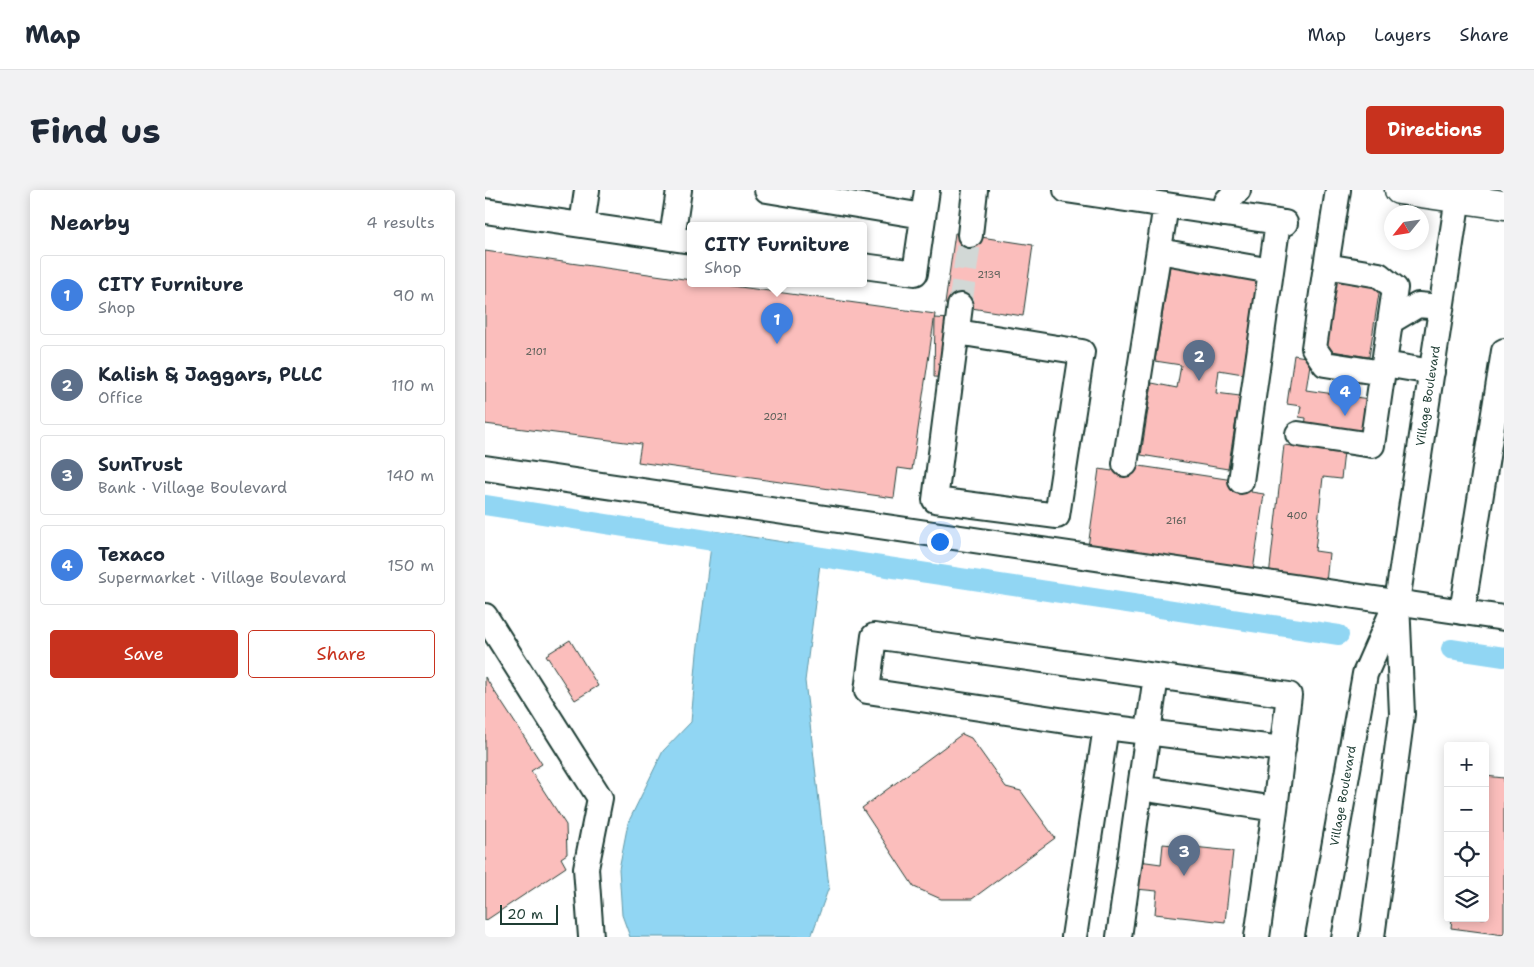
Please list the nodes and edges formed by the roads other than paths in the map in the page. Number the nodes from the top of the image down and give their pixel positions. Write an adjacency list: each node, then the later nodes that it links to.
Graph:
1 (587, 190): 16 (street)
2 (679, 190): 18 (street)
3 (767, 190): 15 (street)
4 (927, 190): 15 (street)
5 (975, 190): 17 (street)
6 (1066, 190): 11 (street)
7 (1238, 190): 14 (street)
8 (1338, 190): 20 (street)
9 (1399, 190): 10 (main road)
10 (1458, 194): 12 (main road); 24 (street, Village Boulevard)
11 (1166, 205): 14 (street); 19 (street)
12 (1504, 205)
13 (485, 211): 16 (street)
14 (1224, 214): 22 (street)
15 (923, 216): 21 (street)
16 (582, 225): 18 (street)
17 (970, 235)
18 (681, 240)
19 (1159, 251): 22 (street); 31 (street)
20 (1326, 266): 25 (street); 28 (street)
21 (867, 267)
22 (1271, 271): 33 (street)
23 (960, 306): 26 (street)
24 (1441, 307): 25 (street); 29 (street, Village Boulevard)
25 (1391, 321): 28 (street)
26 (957, 332): 26 (street)
27 (1504, 351): 35 (street)
28 (1383, 368): 29 (street); 30 (street)
29 (1431, 372): 34 (street, Village Boulevard)
30 (1298, 434)
31 (1125, 464)
32 (485, 468): 34 (street)
33 (1241, 481)
34 (1397, 602): 35 (street); 48 (street, Village Boulevard); 49 (street, Village Boulevard)
35 (1462, 612): 37 (street)
36 (485, 616): 44 (street)
37 (1504, 618)
38 (1156, 676): 39 (street); 40 (street); 41 (street)
39 (1106, 727): 40 (street); 45 (street)
40 (1147, 733): 41 (street); 42 (street)
41 (1283, 749): 43 (street)
42 (1140, 788): 43 (street); 46 (street)
43 (1275, 809): 47 (street)
44 (591, 937)
45 (1074, 937)
46 (1119, 937)
47 (1257, 937)
48 (1318, 937)
49 (1372, 937)

